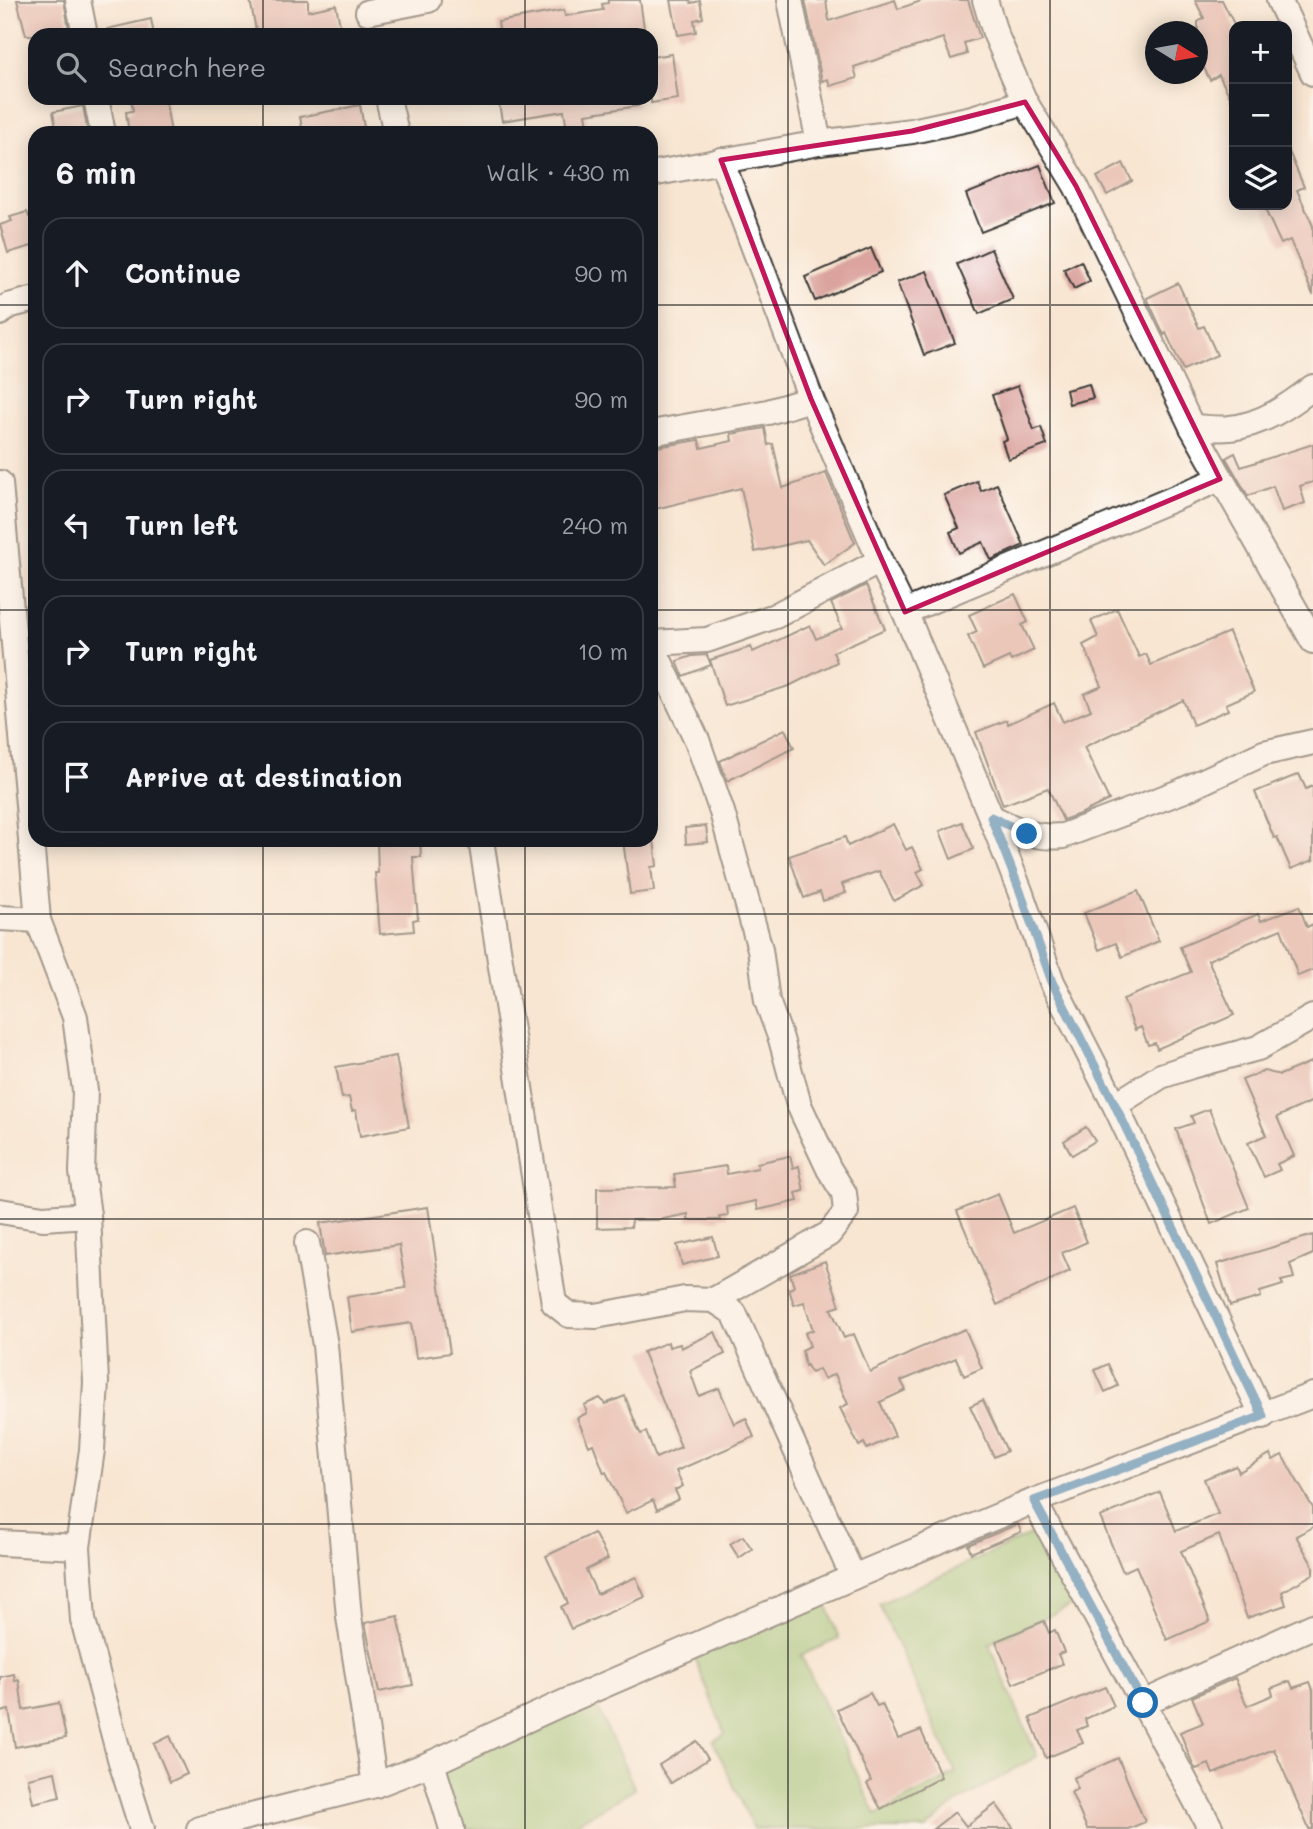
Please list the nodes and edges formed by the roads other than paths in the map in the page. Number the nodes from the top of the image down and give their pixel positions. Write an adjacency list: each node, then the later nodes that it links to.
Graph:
1 (78, 0): 7 (street)
2 (428, 0): 6 (street)
3 (790, 0): 14 (street)
4 (985, 0): 9 (street)
5 (1279, 0): 8 (street)
6 (368, 16)
7 (84, 28)
8 (1313, 73)
9 (1025, 102): 14 (street); 21 (street)
10 (97, 105): 12 (street)
11 (390, 105): 13 (street)
12 (102, 126)
13 (394, 126)
14 (819, 143): 15 (street)
15 (721, 160): 16 (street); 20 (street)
16 (658, 173)
17 (28, 301): 18 (street)
18 (0, 313)
19 (1313, 387): 21 (street)
20 (811, 399): 22 (street); 25 (street)
21 (1192, 427): 23 (street)
22 (658, 432)
23 (1220, 479): 26 (street); 27 (street)
24 (0, 483): 30 (street)
25 (880, 561): 26 (street); 28 (street)
26 (905, 612): 32 (street)
27 (1313, 641)
28 (658, 643)
29 (658, 658): 43 (street)
30 (9, 690): 33 (street)
31 (1313, 742): 32 (street)
32 (991, 817): 39 (street)
33 (28, 841)
34 (29, 847): 37 (street)
35 (482, 847): 43 (street)
36 (0, 918): 37 (street)
37 (38, 920): 41 (street)
38 (1313, 1017): 39 (street)
39 (1115, 1105): 45 (street)
40 (0, 1211): 41 (street)
41 (88, 1216): 48 (street)
42 (307, 1243): 53 (street)
43 (714, 1300): 49 (street)
44 (1313, 1395): 45 (street)
45 (1263, 1416): 46 (street)
46 (1034, 1501): 49 (street); 51 (street)
47 (0, 1543): 48 (street)
48 (78, 1547): 54 (street)
49 (853, 1577): 52 (street)
50 (1313, 1626): 51 (street)
51 (1143, 1703): 57 (street)
52 (432, 1763): 53 (street); 56 (street)
53 (375, 1785): 55 (street)
54 (142, 1829)
55 (199, 1829)
56 (452, 1829)
57 (1211, 1829)

